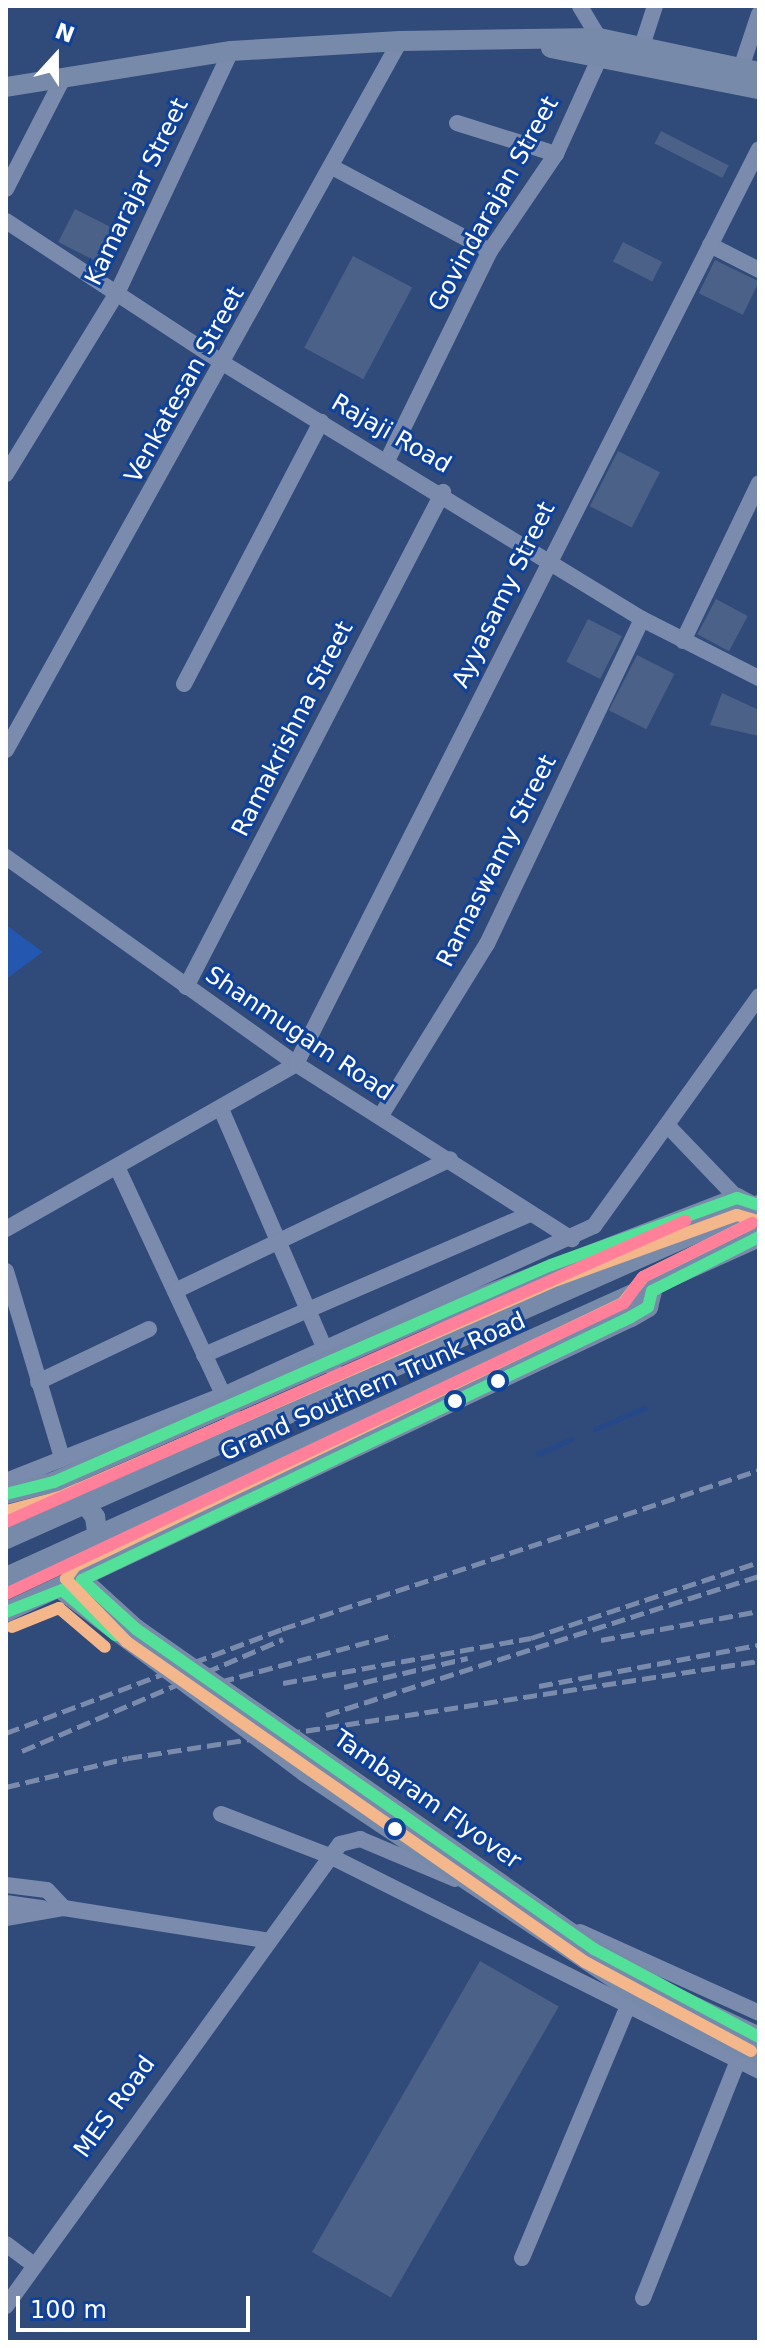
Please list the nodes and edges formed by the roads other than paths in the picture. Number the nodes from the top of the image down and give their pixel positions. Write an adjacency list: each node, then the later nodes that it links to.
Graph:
1 (580, 6): 5 (street)
2 (655, 6): 6 (street)
3 (759, 14): 8 (street)
4 (400, 41): 5 (main road); 7 (main road); 15 (street, Venkatesan Street)
5 (600, 48): 6 (main road); 11 (main road); 14 (street, Govindarajan Street)
6 (641, 49): 8 (main road)
7 (231, 51): 9 (main road); 21 (street, Kamarajar Street)
8 (750, 70)
9 (64, 76): 10 (main road); 16 (street)
10 (6, 87)
11 (759, 89)
12 (457, 123): 14 (street)
13 (759, 149): 18 (street, Ayyasamy Street)
14 (556, 154): 19 (street, Govindarajan Street)
15 (332, 167): 19 (street); 22 (street, Venkatesan Street)
16 (6, 189)
17 (6, 221): 21 (street, Rajaji Road)
18 (710, 245): 20 (street); 28 (street, Ayyasamy Street)
19 (490, 251): 24 (street, Govindarajan Street)
20 (759, 270)
21 (118, 291): 22 (street, Rajaji Road); 25 (street, Kamarajar Street)
22 (226, 365): 23 (street, Rajaji Road); 33 (street, Venkatesan Street)
23 (321, 422): 24 (street, Rajaji Road); 32 (street)
24 (387, 461): 27 (street, Rajaji Road)
25 (6, 474)
26 (759, 483): 30 (street)
27 (443, 492): 28 (street, Rajaji Road); 35 (street, Ramakrishna Street)
28 (549, 557): 29 (street, Rajaji Road); 37 (street, Ayyasamy Street)
29 (642, 619): 30 (street, Rajaji Road); 39 (street, Ramaswamy Street)
30 (683, 641): 31 (street, Rajaji Road)
31 (759, 678)
32 (184, 684)
33 (6, 750)
34 (6, 857): 35 (street, Shanmugam Road)
35 (186, 987): 37 (street, Shanmugam Road)
36 (756, 1004): 40 (street)
37 (296, 1064): 38 (street); 39 (street, Shanmugam Road)
38 (221, 1109): 42 (street); 48 (street)
39 (380, 1117): 41 (street, Shanmugam Road)
40 (667, 1125): 43 (street); 47 (street)
41 (450, 1159): 44 (street, Shanmugam Road); 48 (street)
42 (117, 1167): 45 (street); 50 (street)
43 (750, 1203): 57 (main road, Grand Southern Trunk Road); 62 (main road, bridge)
44 (528, 1215): 47 (street, Shanmugam Road); 52 (street)
45 (6, 1229)
46 (759, 1237): 51 (main road, Grand Southern Trunk Road)
47 (572, 1239): 54 (street)
48 (277, 1241): 50 (street); 52 (street)
49 (6, 1271): 56 (street)
50 (175, 1291): 55 (street)
51 (652, 1291): 65 (main road); 66 (main road, Grand Southern Trunk Road)
52 (307, 1311): 54 (street); 55 (street)
53 (149, 1329): 56 (street)
54 (323, 1348): 57 (street); 58 (street)
55 (204, 1355): 58 (street)
56 (38, 1382): 60 (street)
57 (343, 1391): 59 (main road, Grand Southern Trunk Road)
58 (223, 1395): 59 (street); 60 (street)
59 (242, 1435): 64 (main road, Grand Southern Trunk Road)
60 (61, 1454): 61 (street)
61 (6, 1481)
62 (54, 1482): 63 (main road); 65 (main road, bridge)
63 (6, 1494)
64 (6, 1539)
65 (86, 1575): 67 (main road, bridge); 78 (main road, Tambaram Flyover, bridge)
66 (6, 1577)
67 (62, 1590): 68 (main road); 79 (main road, Tambaram Flyover, bridge)
68 (6, 1612)
69 (221, 1814): 70 (street)
70 (330, 1856): 75 (street, MES Road); 76 (street); 77 (street)
71 (6, 1885): 73 (street)
72 (6, 1903): 73 (street)
73 (56, 1909): 74 (street); 75 (street)
74 (6, 1918)
75 (269, 1941): 84 (street, MES Road)
76 (626, 2010): 80 (street); 83 (street)
77 (759, 2013)
78 (759, 2037)
79 (759, 2054)
80 (738, 2061): 81 (street); 85 (street)
81 (759, 2071)
82 (6, 2244): 84 (street)
83 (522, 2258)
84 (33, 2264): 86 (street, MES Road)
85 (643, 2298)
86 (6, 2306)

